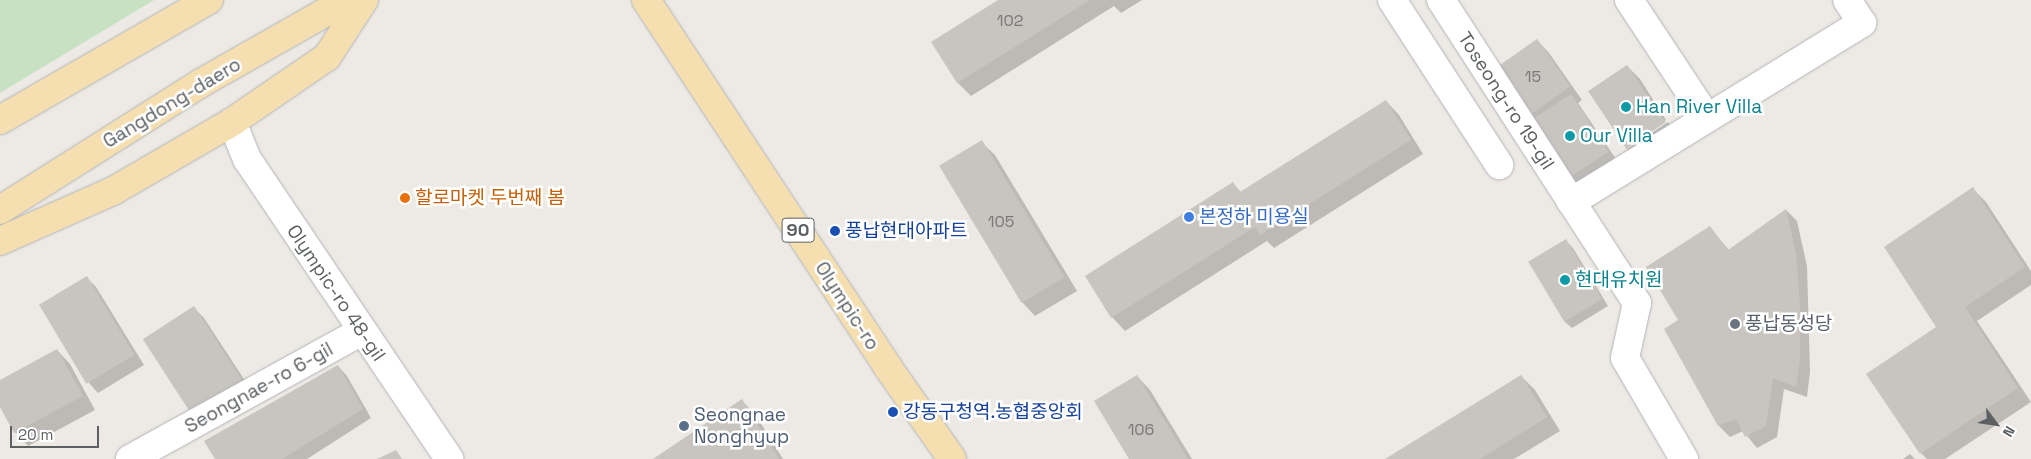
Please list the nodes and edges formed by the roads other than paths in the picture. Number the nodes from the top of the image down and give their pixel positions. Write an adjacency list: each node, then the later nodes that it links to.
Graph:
1 (209, 0): 10 (main road)
2 (347, 0): 14 (main road, Gangdong-daero)
3 (364, 0): 11 (main road)
4 (646, 0): 19 (main road, Olympic-ro / 90)
5 (1392, 0): 12 (street)
6 (1441, 0): 13 (street, Toseong-ro 19-gil)
7 (1629, 0): 9 (street)
8 (1847, 0): 9 (street)
9 (1707, 118): 13 (street)
10 (0, 120)
11 (232, 122): 15 (main road); 16 (street, Olympic-ro 48-gil)
12 (1499, 166)
13 (1571, 202): 20 (street, Toseong-ro 19-gil)
14 (0, 210)
15 (0, 241)
16 (362, 331): 17 (street, Seongnae-ro 6-gil); 18 (street, Olympic-ro 48-gil)
17 (130, 459)
18 (449, 459)
19 (952, 459)
20 (1684, 459)

